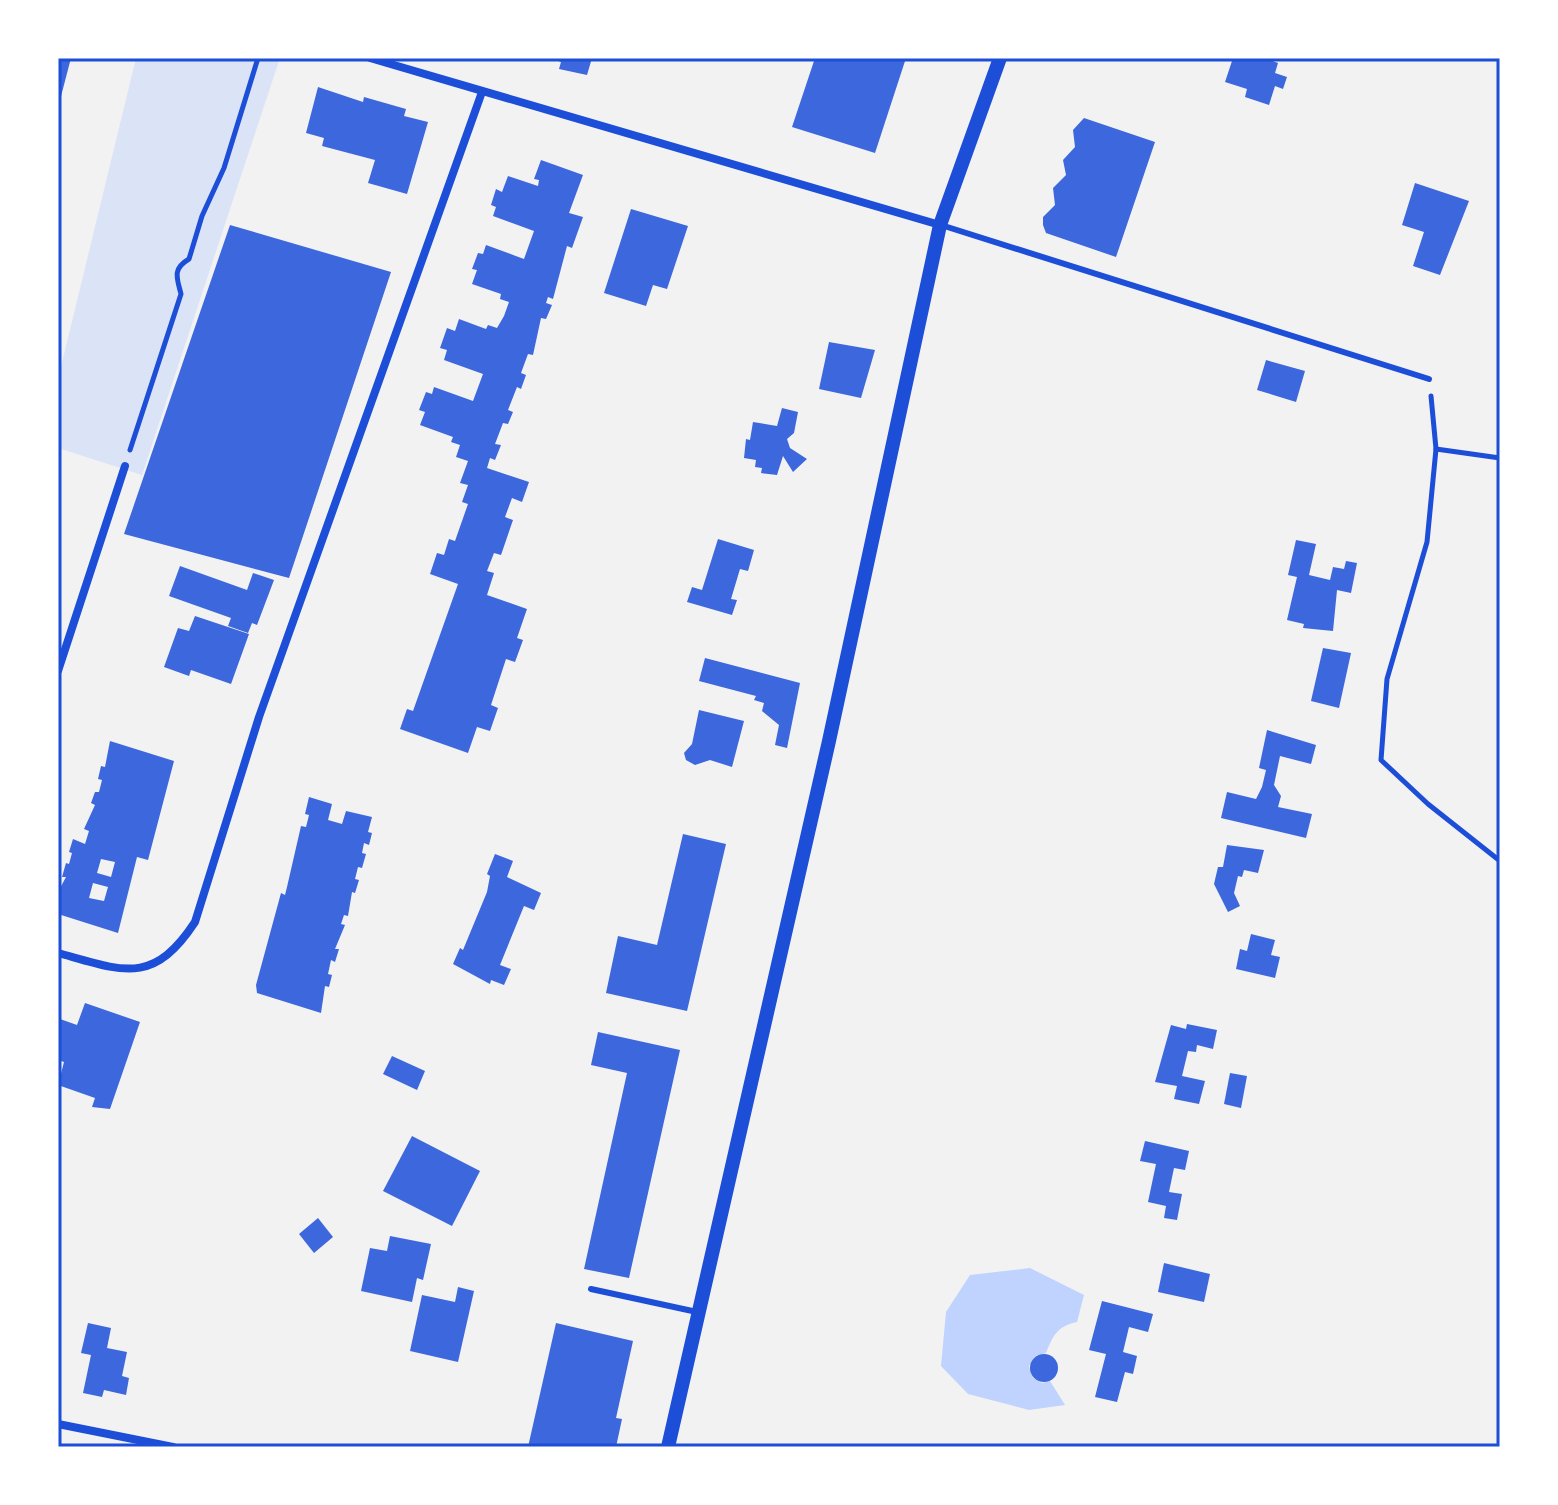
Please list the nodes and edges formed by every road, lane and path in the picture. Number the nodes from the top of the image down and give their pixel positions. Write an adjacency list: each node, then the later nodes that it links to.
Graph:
1 (258, 58): 9 (path)
2 (370, 58): 4 (street)
3 (1000, 58): 5 (street)
4 (482, 92): 5 (street); 13 (street)
5 (940, 225): 6 (lane); 15 (street)
6 (1429, 379): 7 (path)
7 (1436, 449): 8 (path); 12 (path)
8 (1500, 458)
9 (125, 466): 10 (street)
10 (62, 644): 11 (street)
11 (58, 671)
12 (1500, 861)
13 (58, 953)
14 (591, 1289): 15 (lane)
15 (698, 1312): 18 (street)
16 (58, 1424): 17 (street)
17 (173, 1447)
18 (668, 1447)

